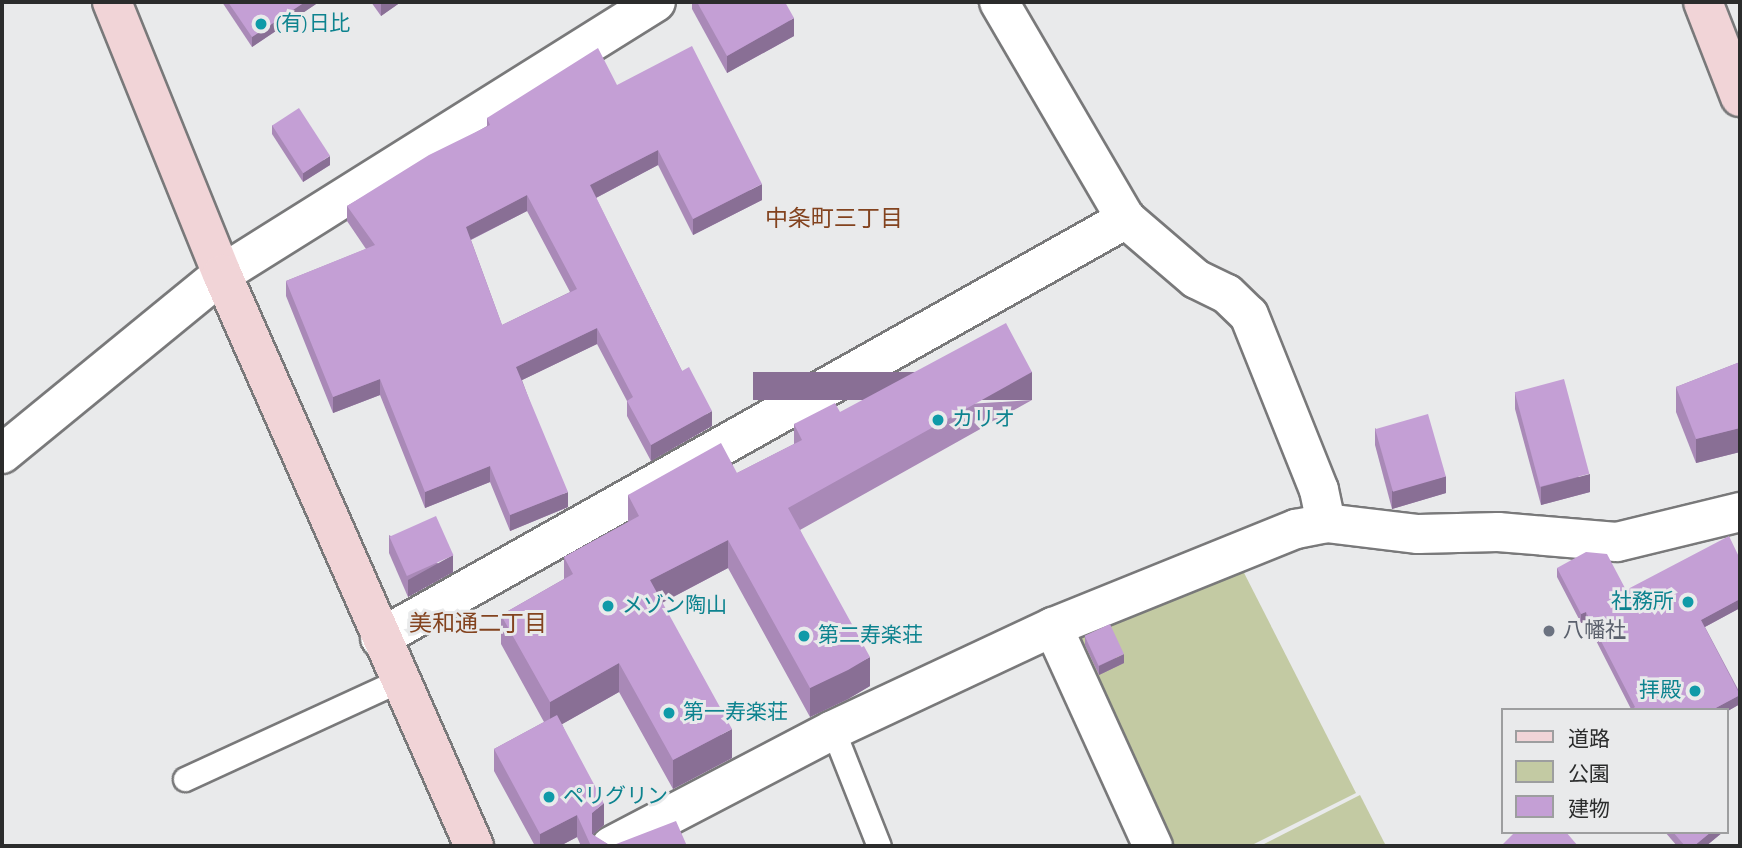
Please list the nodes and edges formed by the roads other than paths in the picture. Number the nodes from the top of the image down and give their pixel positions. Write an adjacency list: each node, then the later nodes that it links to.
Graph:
1 (112, 2): 7 (street)
2 (656, 2): 7 (street)
3 (999, 2): 6 (street)
4 (1703, 2): 5 (street)
5 (1740, 97)
6 (1126, 219): 10 (street); 12 (street)
7 (222, 274): 8 (street); 12 (street)
8 (2, 454)
9 (1740, 512): 10 (street)
10 (1326, 523): 11 (street)
11 (1053, 627): 14 (street); 19 (street)
12 (380, 638): 13 (street)
13 (400, 680): 15 (lane); 16 (street)
14 (833, 730): 17 (street); 18 (lane)
15 (185, 779)
16 (474, 846)
17 (611, 846)
18 (879, 846)
19 (1153, 846)

